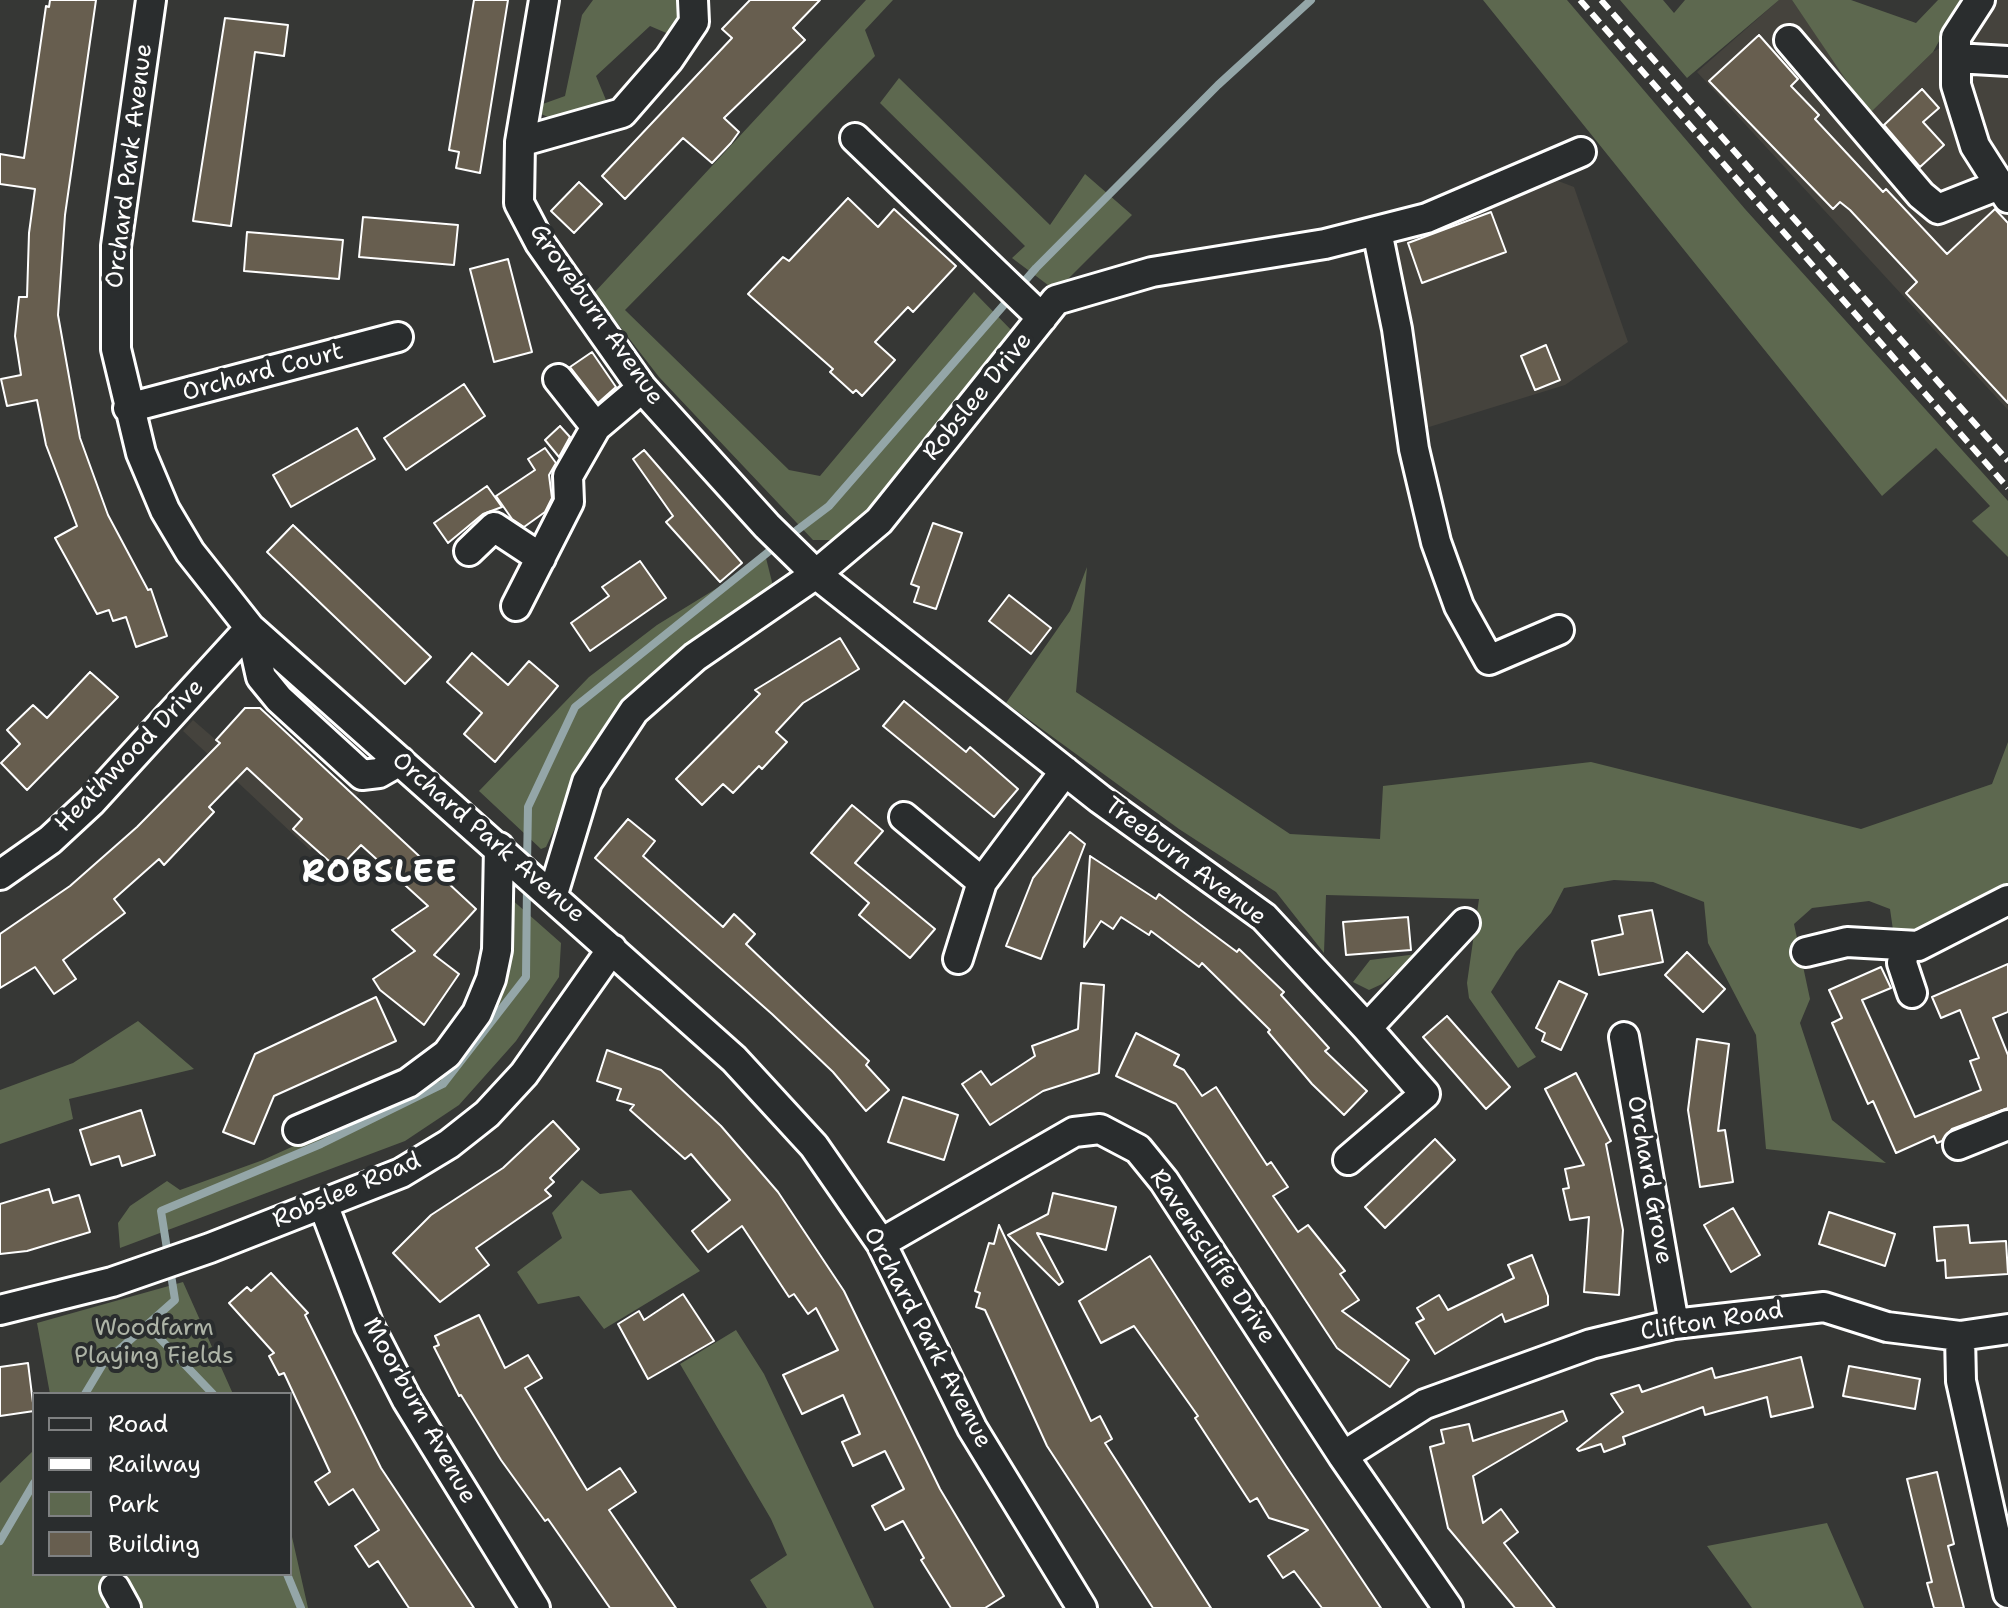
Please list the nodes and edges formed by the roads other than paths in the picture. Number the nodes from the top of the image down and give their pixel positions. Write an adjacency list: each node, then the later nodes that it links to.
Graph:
1 (151, 0): 17 (street, Orchard Park Avenue)
2 (544, 0): 9 (street, Groveburn Avenue)
3 (693, 0): 9 (street)
4 (1980, 0): 6 (street)
5 (1789, 40): 11 (street)
6 (1956, 58): 7 (street); 11 (street)
7 (2008, 61)
8 (855, 138): 13 (street)
9 (520, 142): 16 (street, Groveburn Avenue)
10 (1581, 152): 12 (street, Robslee Drive)
11 (2004, 191)
12 (1377, 231): 13 (street, Robslee Drive); 24 (street)
13 (1042, 318): 21 (street, Robslee Drive)
14 (397, 336): 17 (street, Orchard Court)
15 (558, 379): 18 (street)
16 (642, 388): 18 (street); 21 (street, Groveburn Avenue)
17 (128, 408): 23 (street, Orchard Park Avenue)
18 (596, 427): 20 (street)
19 (469, 551): 20 (street)
20 (541, 558): 22 (street)
21 (816, 574): 25 (street, Treeburn Avenue); 30 (street, Robslee Drive)
22 (516, 606)
23 (250, 628): 27 (street, Orchard Park Avenue); 28 (street, Heathwood Drive)
24 (1559, 630)
25 (1065, 771): 29 (street); 38 (street, Treeburn Avenue)
26 (904, 817): 29 (street)
27 (507, 854): 30 (street, Orchard Park Avenue); 41 (street)
28 (3, 866)
29 (982, 882): 36 (street)
30 (546, 888): 34 (street, Orchard Park Avenue)
31 (2008, 900): 33 (street)
32 (1465, 923): 38 (street)
33 (1905, 946): 35 (street); 37 (street)
34 (612, 949): 44 (street, Robslee Road); 45 (street, Orchard Park Avenue)
35 (1806, 952)
36 (958, 959)
37 (1912, 993)
38 (1367, 1028): 43 (street, Treeburn Avenue)
39 (1624, 1037): 47 (street, Orchard Grove)
40 (2008, 1125): 42 (street)
41 (298, 1130)
42 (1958, 1145)
43 (1348, 1160)
44 (323, 1204): 46 (street, Robslee Road); 52 (street, Moorburn Avenue)
45 (881, 1243): 50 (street, Ravenscliffe Drive); 53 (street, Orchard Park Avenue)
46 (0, 1310)
47 (1674, 1324): 49 (street, Clifton Road); 50 (street, Clifton Road)
48 (2008, 1329): 49 (street, Clifton Road)
49 (1960, 1336): 51 (street)
50 (1343, 1456): 54 (street, Ravenscliffe Drive)
51 (2008, 1593)
52 (535, 1608)
53 (1082, 1608)
54 (1448, 1608)

